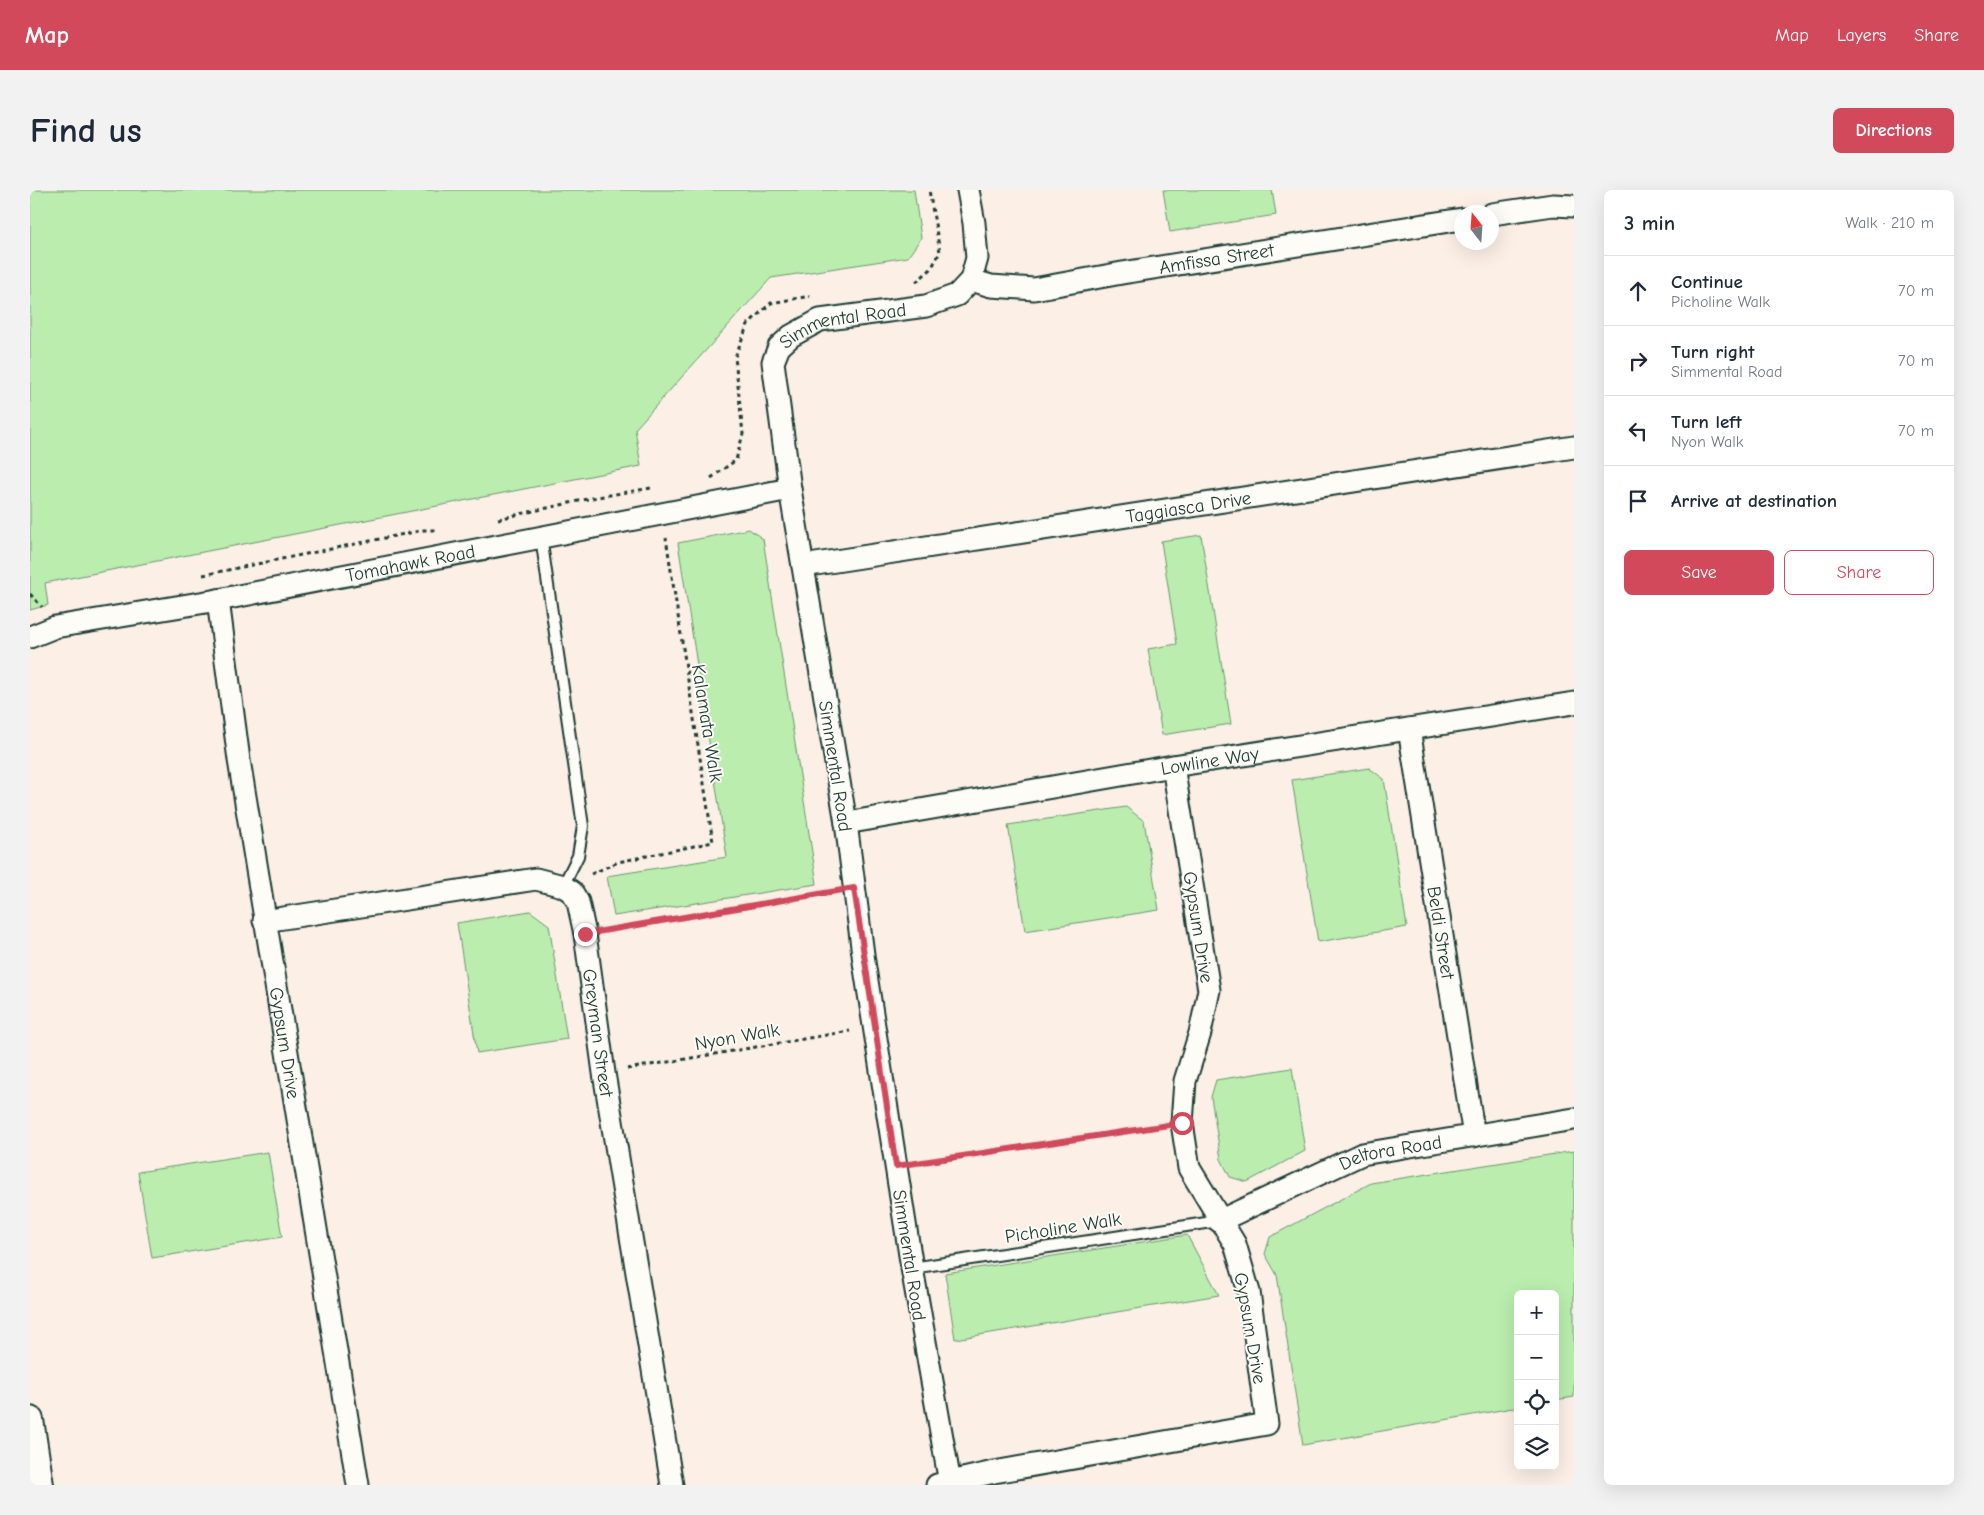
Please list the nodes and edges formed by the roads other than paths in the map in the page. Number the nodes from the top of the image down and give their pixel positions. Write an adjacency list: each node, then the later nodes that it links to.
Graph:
1 (968, 190): 5 (street)
2 (1574, 206): 3 (street)
3 (1499, 213)
4 (1454, 220): 5 (street, Amfissa Street)
5 (971, 280): 7 (street, Simmental Road)
6 (1574, 447): 9 (street, Taggiasca Drive)
7 (790, 489): 8 (street, Tomahawk Road); 9 (street, Simmental Road)
8 (541, 537): 10 (street, Tomahawk Road); 16 (lane)
9 (803, 566): 15 (street, Simmental Road)
10 (218, 600): 11 (street, Tomahawk Road); 17 (street, Gypsum Drive)
11 (30, 637)
12 (1574, 703): 13 (street, Lowline Way)
13 (1409, 728): 14 (street, Lowline Way); 19 (street, Beldi Street)
14 (1173, 766): 15 (street, Lowline Way); 20 (street, Gypsum Drive)
15 (846, 823): 21 (street, Simmental Road)
16 (563, 886): 17 (street); 26 (street, Greyman Street)
17 (264, 920): 25 (street, Gypsum Drive)
18 (1574, 1119): 19 (street, Deltora Road)
19 (1474, 1136): 20 (street, Deltora Road)
20 (1219, 1221): 21 (lane, Picholine Walk); 23 (street, Gypsum Drive)
21 (912, 1268): 23 (street, Simmental Road)
22 (30, 1420): 24 (street)
23 (943, 1484)
24 (40, 1485)
25 (358, 1485)
26 (672, 1485)

